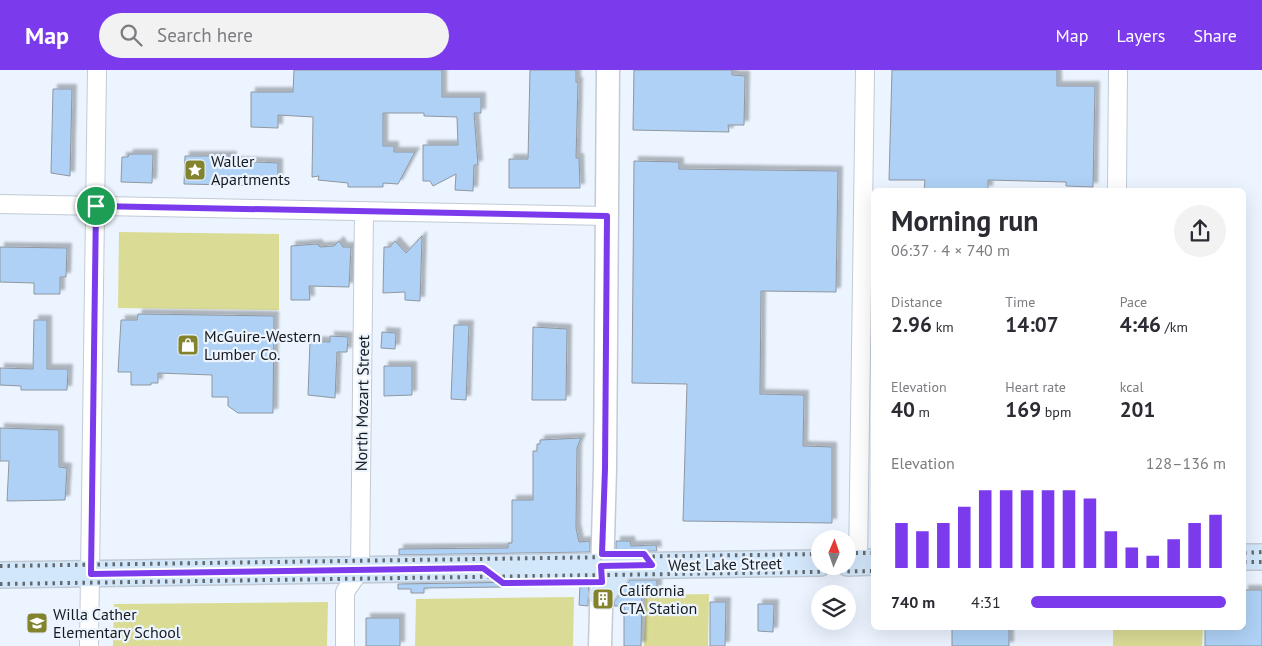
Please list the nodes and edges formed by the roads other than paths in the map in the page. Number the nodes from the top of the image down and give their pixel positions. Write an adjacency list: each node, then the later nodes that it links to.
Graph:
1 (98, 70): 7 (street)
2 (608, 70): 9 (street)
3 (864, 70): 13 (street)
4 (1118, 70): 5 (street)
5 (1117, 188)
6 (0, 204): 7 (street)
7 (96, 206): 8 (street); 17 (street)
8 (364, 211): 9 (street); 15 (street, North Mozart Street)
9 (607, 216): 16 (street)
10 (1246, 557): 11 (main road)
11 (1262, 557)
12 (811, 563): 16 (main road, West Lake Street)
13 (860, 563)
14 (332, 570): 15 (main road, West Lake Street); 17 (main road, West Lake Street); 19 (street)
15 (360, 570): 16 (main road, West Lake Street); 19 (street)
16 (606, 572): 22 (street)
17 (91, 574): 18 (main road, West Lake Street); 20 (street)
18 (0, 575)
19 (345, 592): 21 (street)
20 (90, 646)
21 (345, 646)
22 (600, 646)

